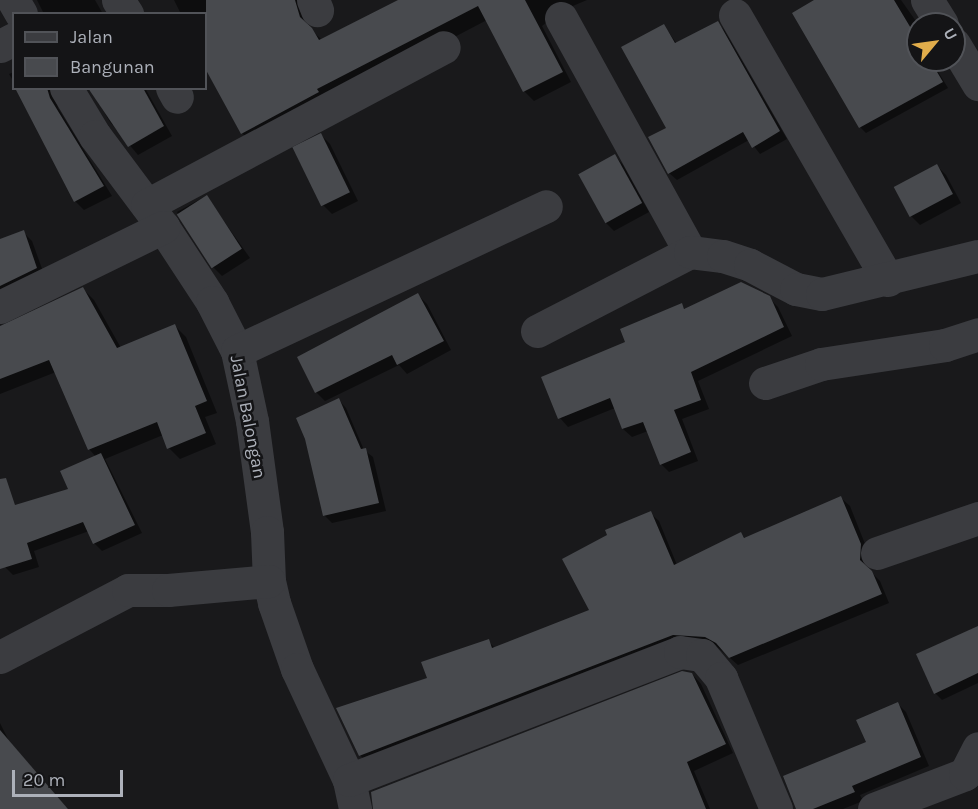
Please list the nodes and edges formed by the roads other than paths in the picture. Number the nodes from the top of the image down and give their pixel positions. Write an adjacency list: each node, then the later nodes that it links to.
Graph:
1 (735, 15): 11 (street)
2 (561, 18): 9 (street)
3 (444, 47): 8 (street)
4 (966, 64): 5 (street)
5 (978, 84)
6 (67, 90): 8 (street, Jalan Balongan)
7 (546, 206): 15 (street)
8 (155, 216): 12 (street); 15 (street, Jalan Balongan)
9 (690, 252): 11 (street); 13 (street)
10 (978, 256): 11 (street)
11 (888, 280)
12 (0, 307)
13 (537, 332)
14 (978, 334): 16 (street)
15 (237, 351): 19 (street, Jalan Balongan)
16 (765, 383)
17 (978, 518): 18 (street)
18 (877, 553)
19 (269, 581): 20 (street); 22 (street, Jalan Balongan)
20 (0, 657)
21 (978, 748): 24 (street)
22 (352, 794): 23 (street)
23 (776, 809)
24 (874, 809)

